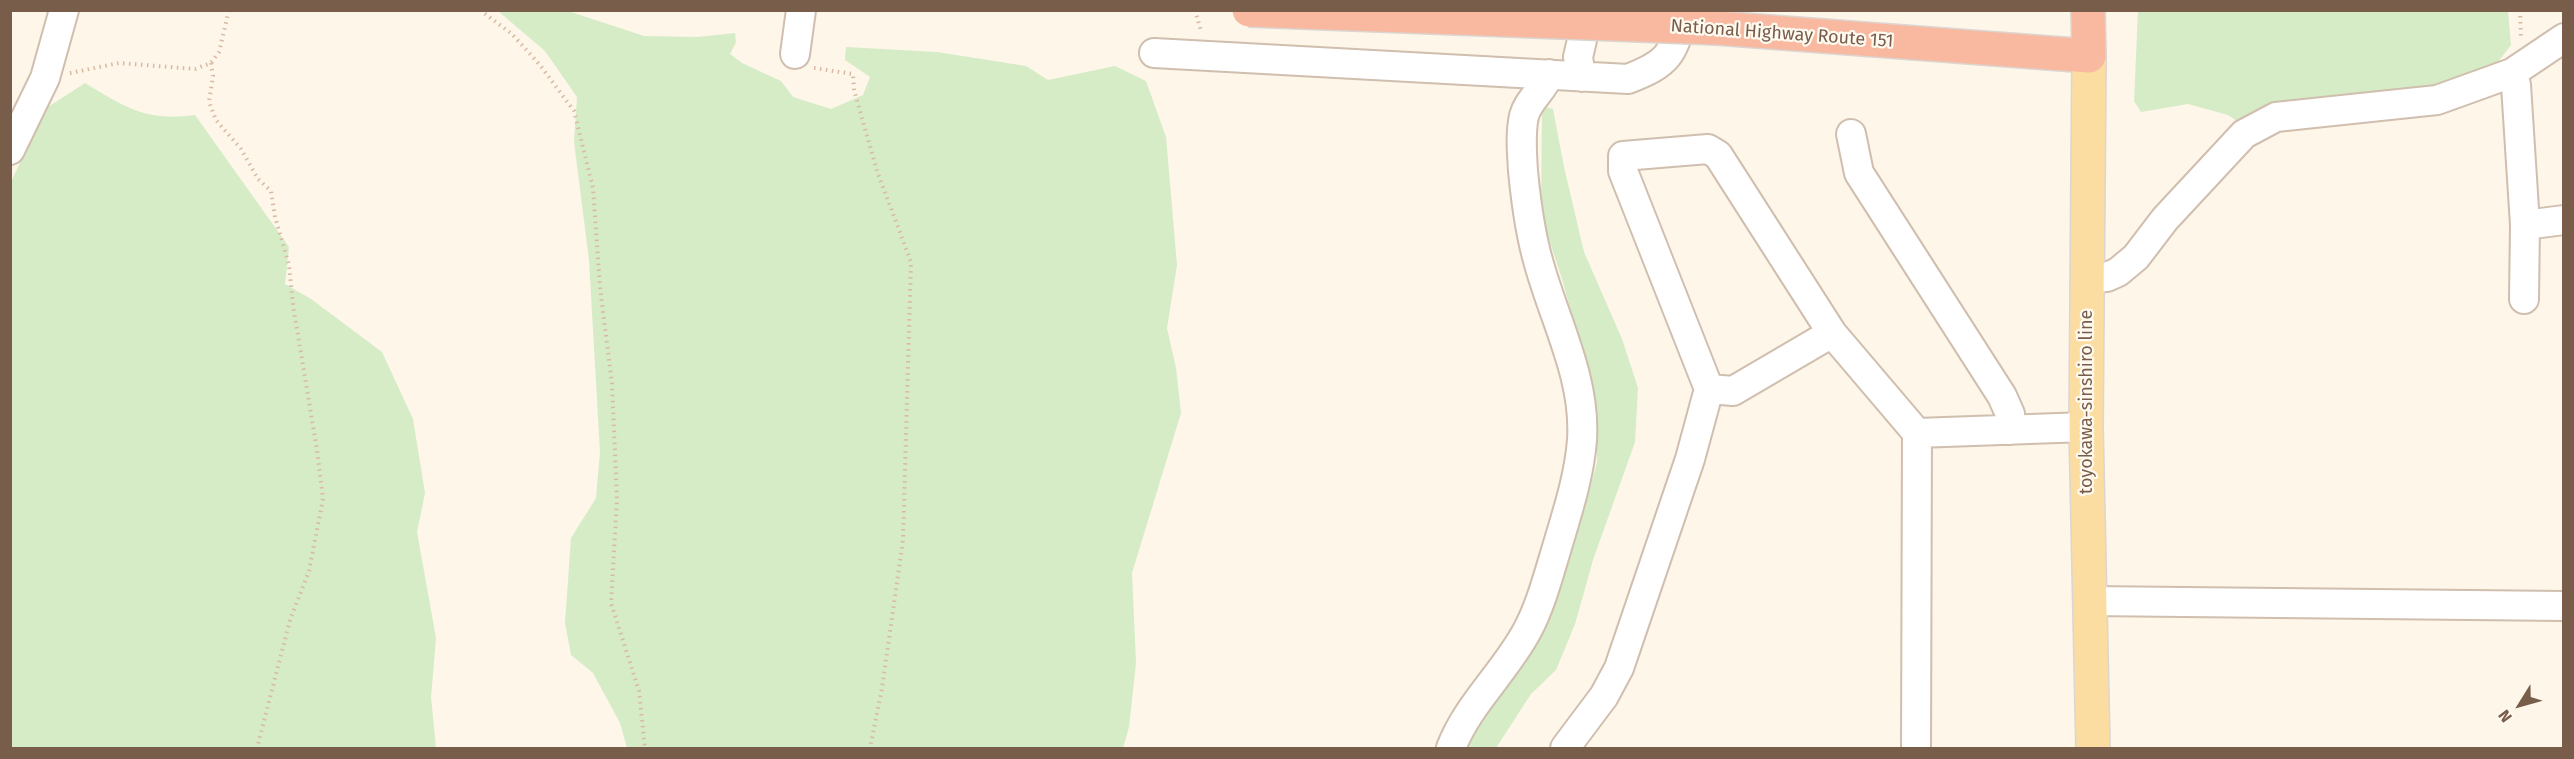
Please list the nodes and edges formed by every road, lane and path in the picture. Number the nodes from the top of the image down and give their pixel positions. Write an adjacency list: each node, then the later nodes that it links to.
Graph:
1 (64, 10): 17 (street)
2 (229, 10): 13 (path)
3 (480, 10): 33 (path)
4 (801, 10): 11 (street)
5 (1249, 10): 12 (highway, National Highway Route 151, bridge)
6 (1589, 10): 16 (street)
7 (1685, 10): 16 (street)
8 (2088, 10): 12 (highway)
9 (2564, 38): 14 (street)
10 (1154, 53): 15 (street)
11 (795, 54): 34 (path)
12 (2089, 56): 22 (main road, toyokawa-sinshiro line)
13 (211, 63): 17 (path); 32 (path)
14 (2512, 73): 21 (street); 22 (street)
15 (1549, 74): 16 (street); 35 (street)
16 (1581, 77)
17 (45, 78): 19 (street)
18 (1851, 134): 27 (street)
19 (10, 150)
20 (2564, 220): 21 (street)
21 (2525, 225): 23 (street)
22 (2088, 278): 26 (main road, toyokawa-sinshiro line)
23 (2524, 299)
24 (1832, 333): 25 (street); 25 (street); 28 (street)
25 (1709, 389): 31 (street)
26 (2086, 427): 27 (street); 29 (main road, toyokawa-sinshiro line)
27 (2011, 430): 28 (street)
28 (1917, 433): 36 (street)
29 (2089, 601): 30 (street); 37 (main road, toyokawa-sinshiro line)
30 (2564, 606)
31 (1569, 747)
32 (257, 748)
33 (645, 748)
34 (870, 748)
35 (1451, 748)
36 (1916, 748)
37 (2093, 748)

